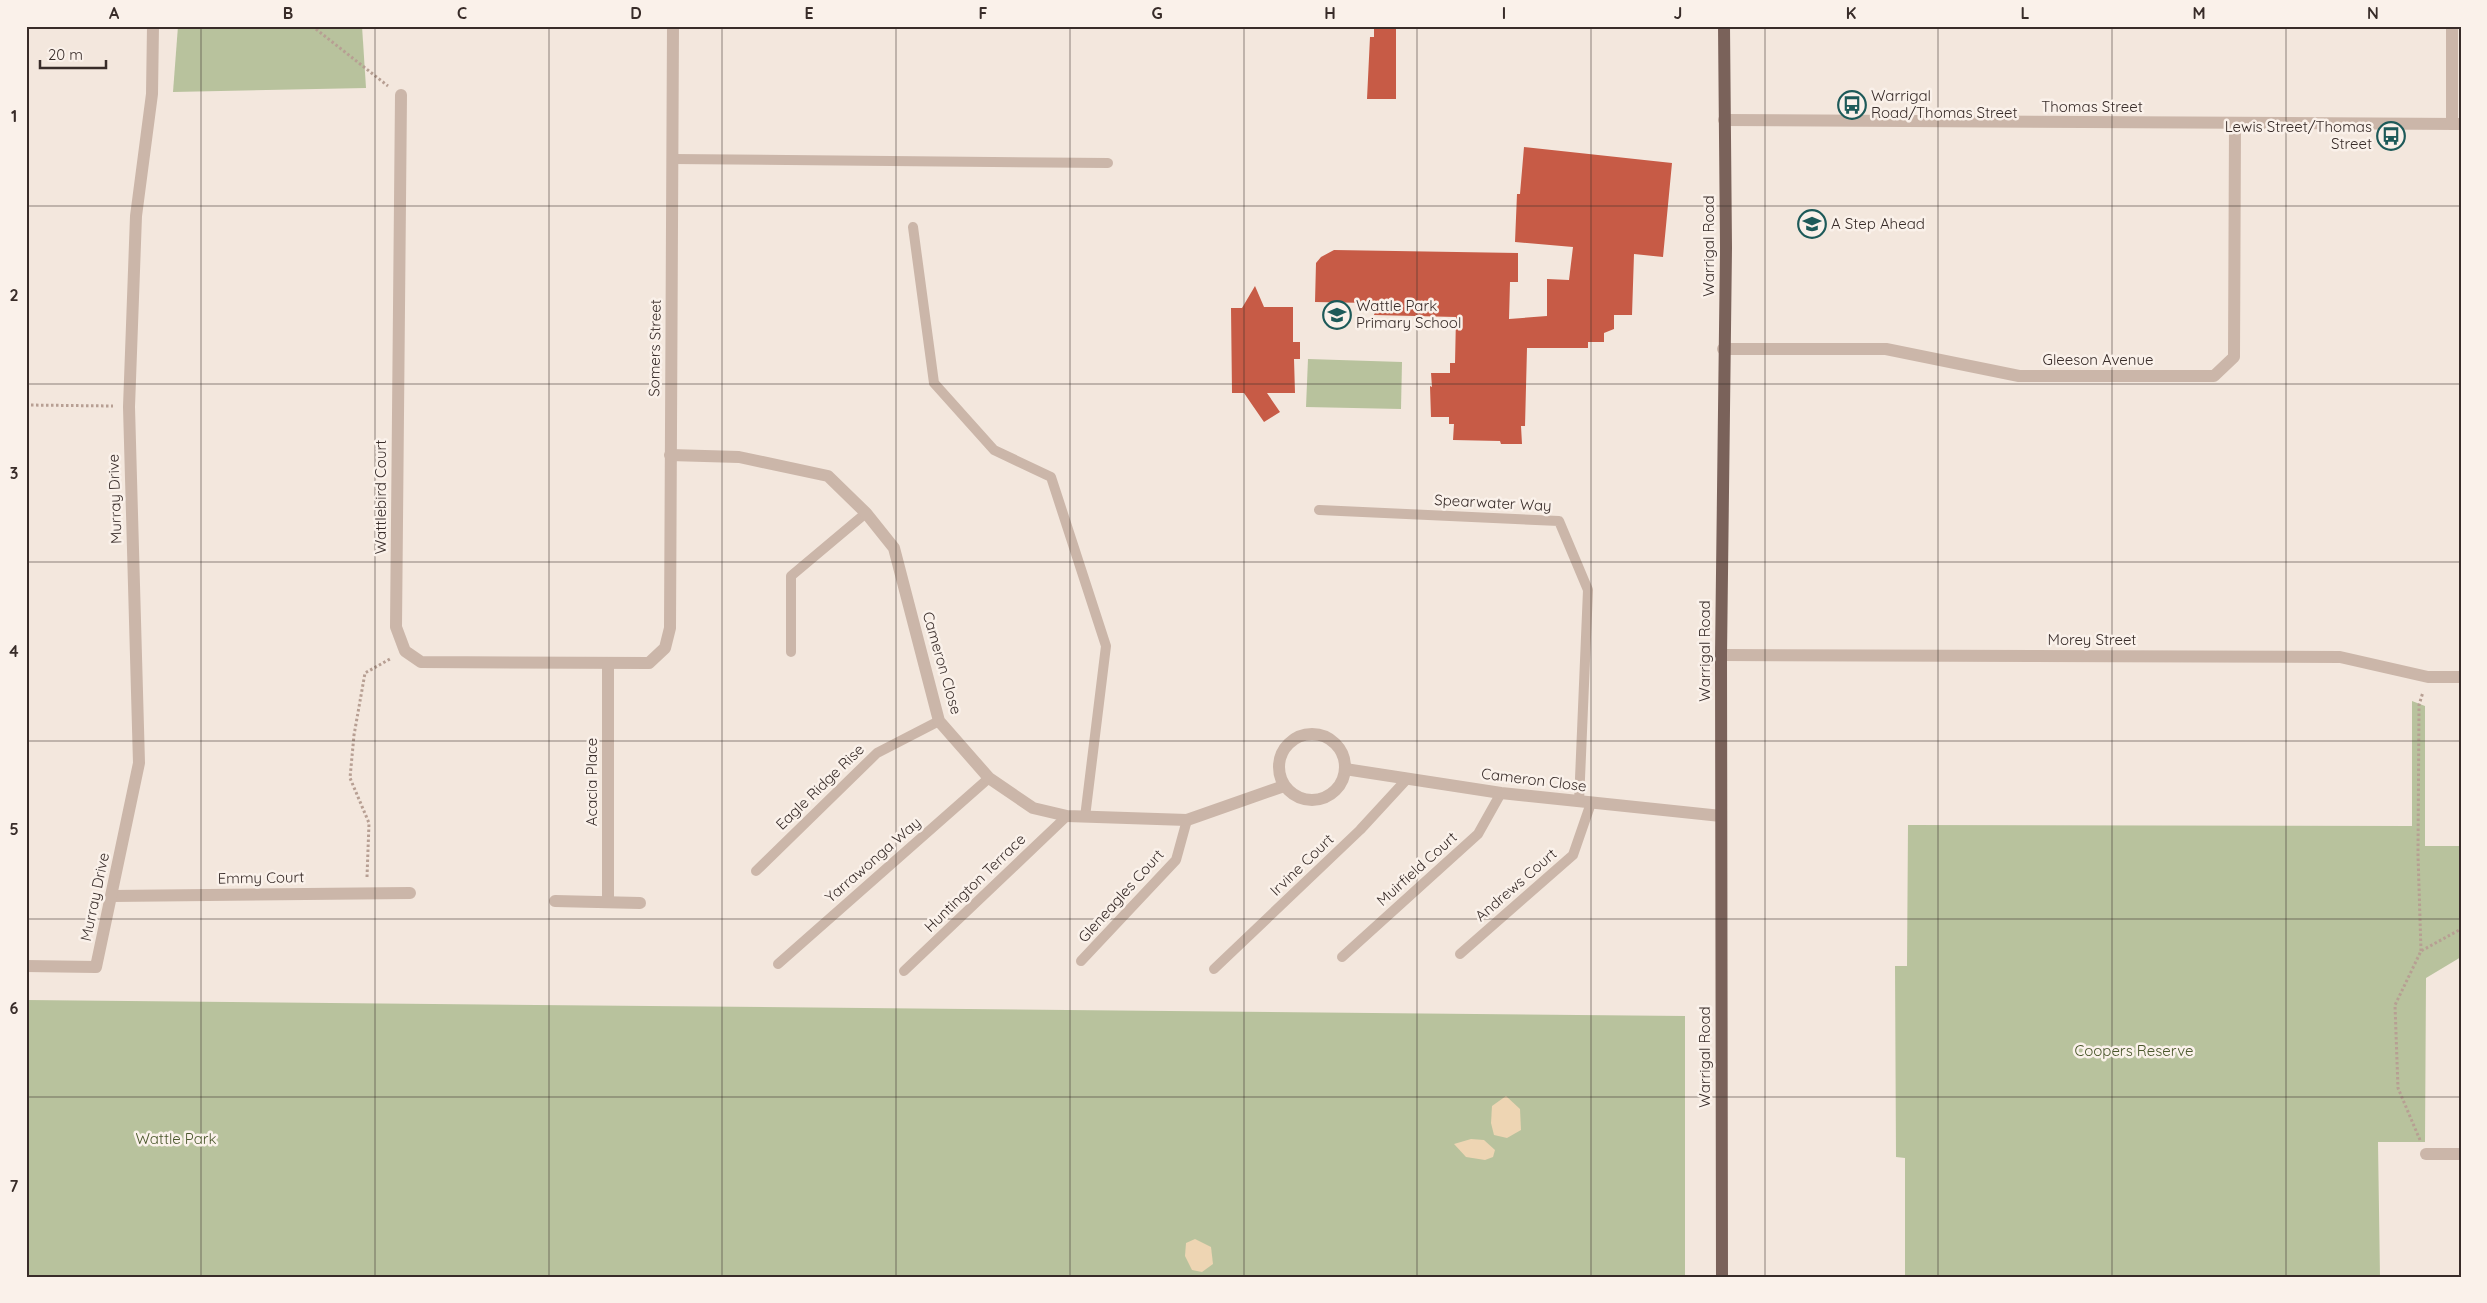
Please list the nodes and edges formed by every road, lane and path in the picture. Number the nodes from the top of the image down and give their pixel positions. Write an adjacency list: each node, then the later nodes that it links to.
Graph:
1 (153, 26): 15 (street, Murray Drive)
2 (312, 26): 6 (path)
3 (673, 26): 10 (street, Somers Street)
4 (1724, 26): 7 (main road, Warrigal Road)
5 (2452, 26): 9 (street)
6 (401, 96): 19 (street, Wattlebird Court)
7 (1724, 120): 8 (street, Thomas Street); 13 (main road, Warrigal Road)
8 (2235, 124): 9 (street, Thomas Street); 13 (street, Gleeson Avenue)
9 (2456, 124)
10 (672, 159): 11 (lane); 16 (street, Somers Street)
11 (1108, 163)
12 (914, 227): 34 (lane)
13 (1723, 349): 21 (main road, Warrigal Road)
14 (26, 405): 15 (path)
15 (129, 407): 39 (street, Murray Drive)
16 (670, 456): 18 (street, Cameron Close); 22 (street, Somers Street)
17 (1320, 510): 31 (lane, Spearwater Way)
18 (866, 513): 20 (lane); 25 (street, Cameron Close)
19 (405, 651): 22 (street); 37 (path)
20 (791, 652)
21 (1720, 655): 23 (street, Morey Street); 33 (main road, Warrigal Road)
22 (608, 663): 41 (street, Acacia Place)
23 (2428, 677): 24 (street, Morey Street); 44 (path)
24 (2461, 677)
25 (939, 721): 27 (street, Cameron Close); 36 (lane, Eagle Ridge Rise)
26 (1345, 769): 28 (street, Cameron Close); 29 (street); 29 (street)
27 (988, 778): 32 (street, Cameron Close); 48 (lane, Yarrawonga Way)
28 (1407, 779): 30 (street, Cameron Close); 50 (lane, Irvine Court)
29 (1284, 786): 35 (street, Cameron Close)
30 (1501, 793): 31 (street, Cameron Close); 46 (lane, Muirfield Court)
31 (1585, 802): 33 (street, Cameron Close); 45 (lane, Andrews Court)
32 (1067, 816): 34 (street, Cameron Close); 51 (lane, Huntington Terrace)
33 (1721, 816): 54 (main road, Warrigal Road)
34 (1085, 817): 35 (street, Cameron Close)
35 (1187, 820): 47 (lane, Gleneagles Court)
36 (756, 870)
37 (366, 893): 38 (street, Emmy Court); 39 (street, Emmy Court)
38 (410, 893)
39 (112, 896): 49 (street, Murray Drive)
40 (555, 901): 41 (street)
41 (608, 902): 42 (street)
42 (640, 903)
43 (2461, 929): 44 (path)
44 (2421, 952): 52 (path)
45 (1460, 954)
46 (1342, 957)
47 (1081, 961)
48 (778, 964)
49 (26, 966)
50 (1214, 969)
51 (904, 971)
52 (2426, 1154): 53 (street)
53 (2461, 1154)
54 (1722, 1277)

